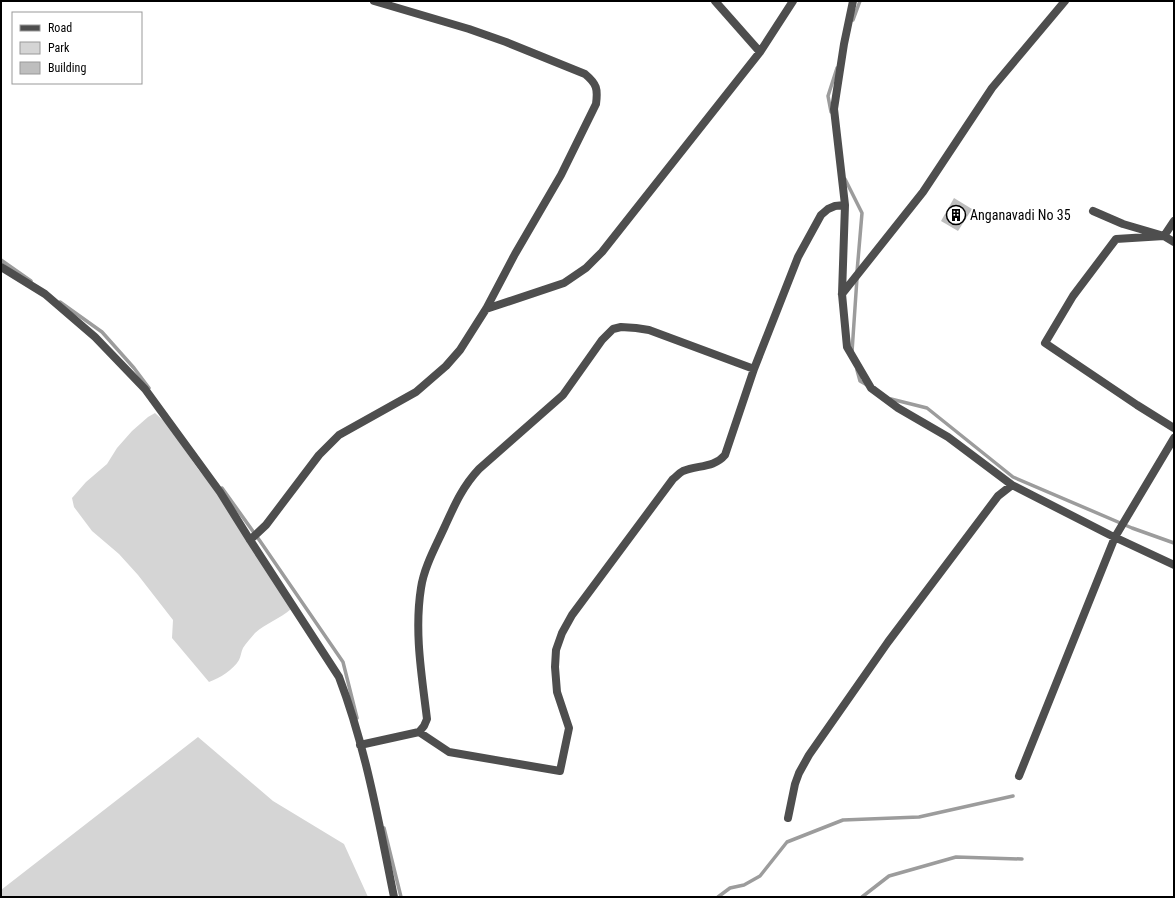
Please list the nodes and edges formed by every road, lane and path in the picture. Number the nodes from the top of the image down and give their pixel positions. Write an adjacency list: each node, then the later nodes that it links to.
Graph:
1 (374, 1): 14 (street)
2 (715, 1): 6 (street)
3 (793, 1): 6 (street)
4 (853, 1): 7 (street)
5 (1065, 1): 13 (street)
6 (760, 52): 14 (street)
7 (845, 205): 13 (street); 15 (street)
8 (1093, 211): 10 (street)
9 (1174, 221): 10 (street)
10 (1164, 236): 11 (street); 16 (street)
11 (1174, 242)
12 (1, 267): 20 (street)
13 (842, 294): 18 (street)
14 (486, 309): 20 (street)
15 (754, 369): 22 (street); 22 (street)
16 (1174, 428)
17 (1174, 438): 19 (street)
18 (1012, 484): 19 (street); 25 (street)
19 (1115, 537): 21 (street); 24 (street)
20 (252, 539): 23 (street)
21 (1174, 565)
22 (419, 732): 23 (street)
23 (360, 745): 26 (street)
24 (1019, 776)
25 (788, 818)
26 (394, 897)

